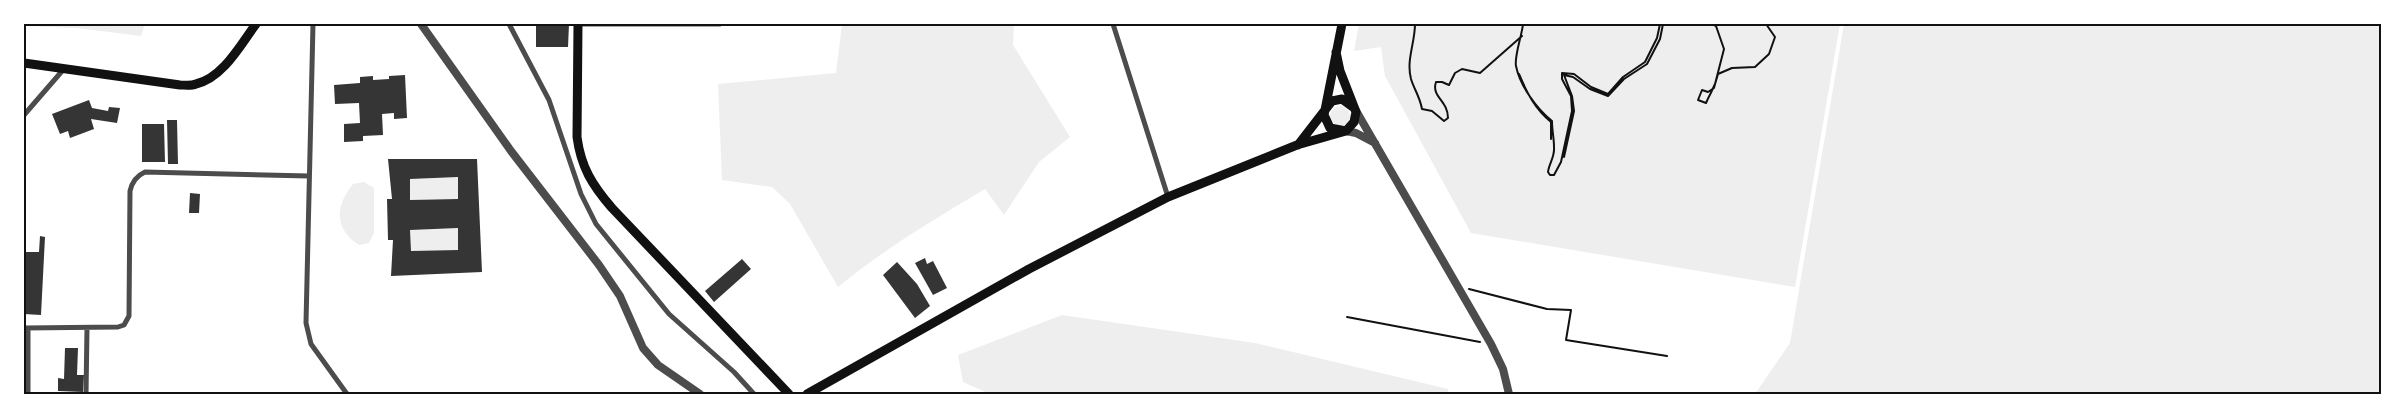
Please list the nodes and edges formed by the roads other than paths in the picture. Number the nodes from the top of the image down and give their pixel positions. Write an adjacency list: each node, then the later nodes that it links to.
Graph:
1 (256, 24): 11 (main road)
2 (312, 24): 18 (street)
3 (421, 24): 25 (street)
4 (509, 24): 26 (street)
5 (1113, 24): 19 (street)
6 (1342, 24): 9 (main road)
7 (578, 25): 8 (lane); 27 (main road)
8 (720, 25)
9 (1336, 52): 12 (main road); 13 (main road)
10 (24, 63): 11 (main road)
11 (63, 70): 14 (street)
12 (1354, 108): 13 (main road); 15 (main road); 16 (street)
13 (1325, 110): 15 (main road); 17 (main road)
14 (24, 116)
15 (1346, 131): 16 (street); 17 (main road)
16 (1376, 144): 29 (street)
17 (1298, 145): 19 (main road)
18 (309, 176): 21 (street); 24 (street)
19 (1168, 196): 28 (main road)
20 (26, 328): 21 (street); 22 (street)
21 (86, 328): 23 (street)
22 (28, 394)
23 (86, 394)
24 (347, 394)
25 (700, 394)
26 (754, 394)
27 (789, 394)
28 (807, 394)
29 (1509, 394)

